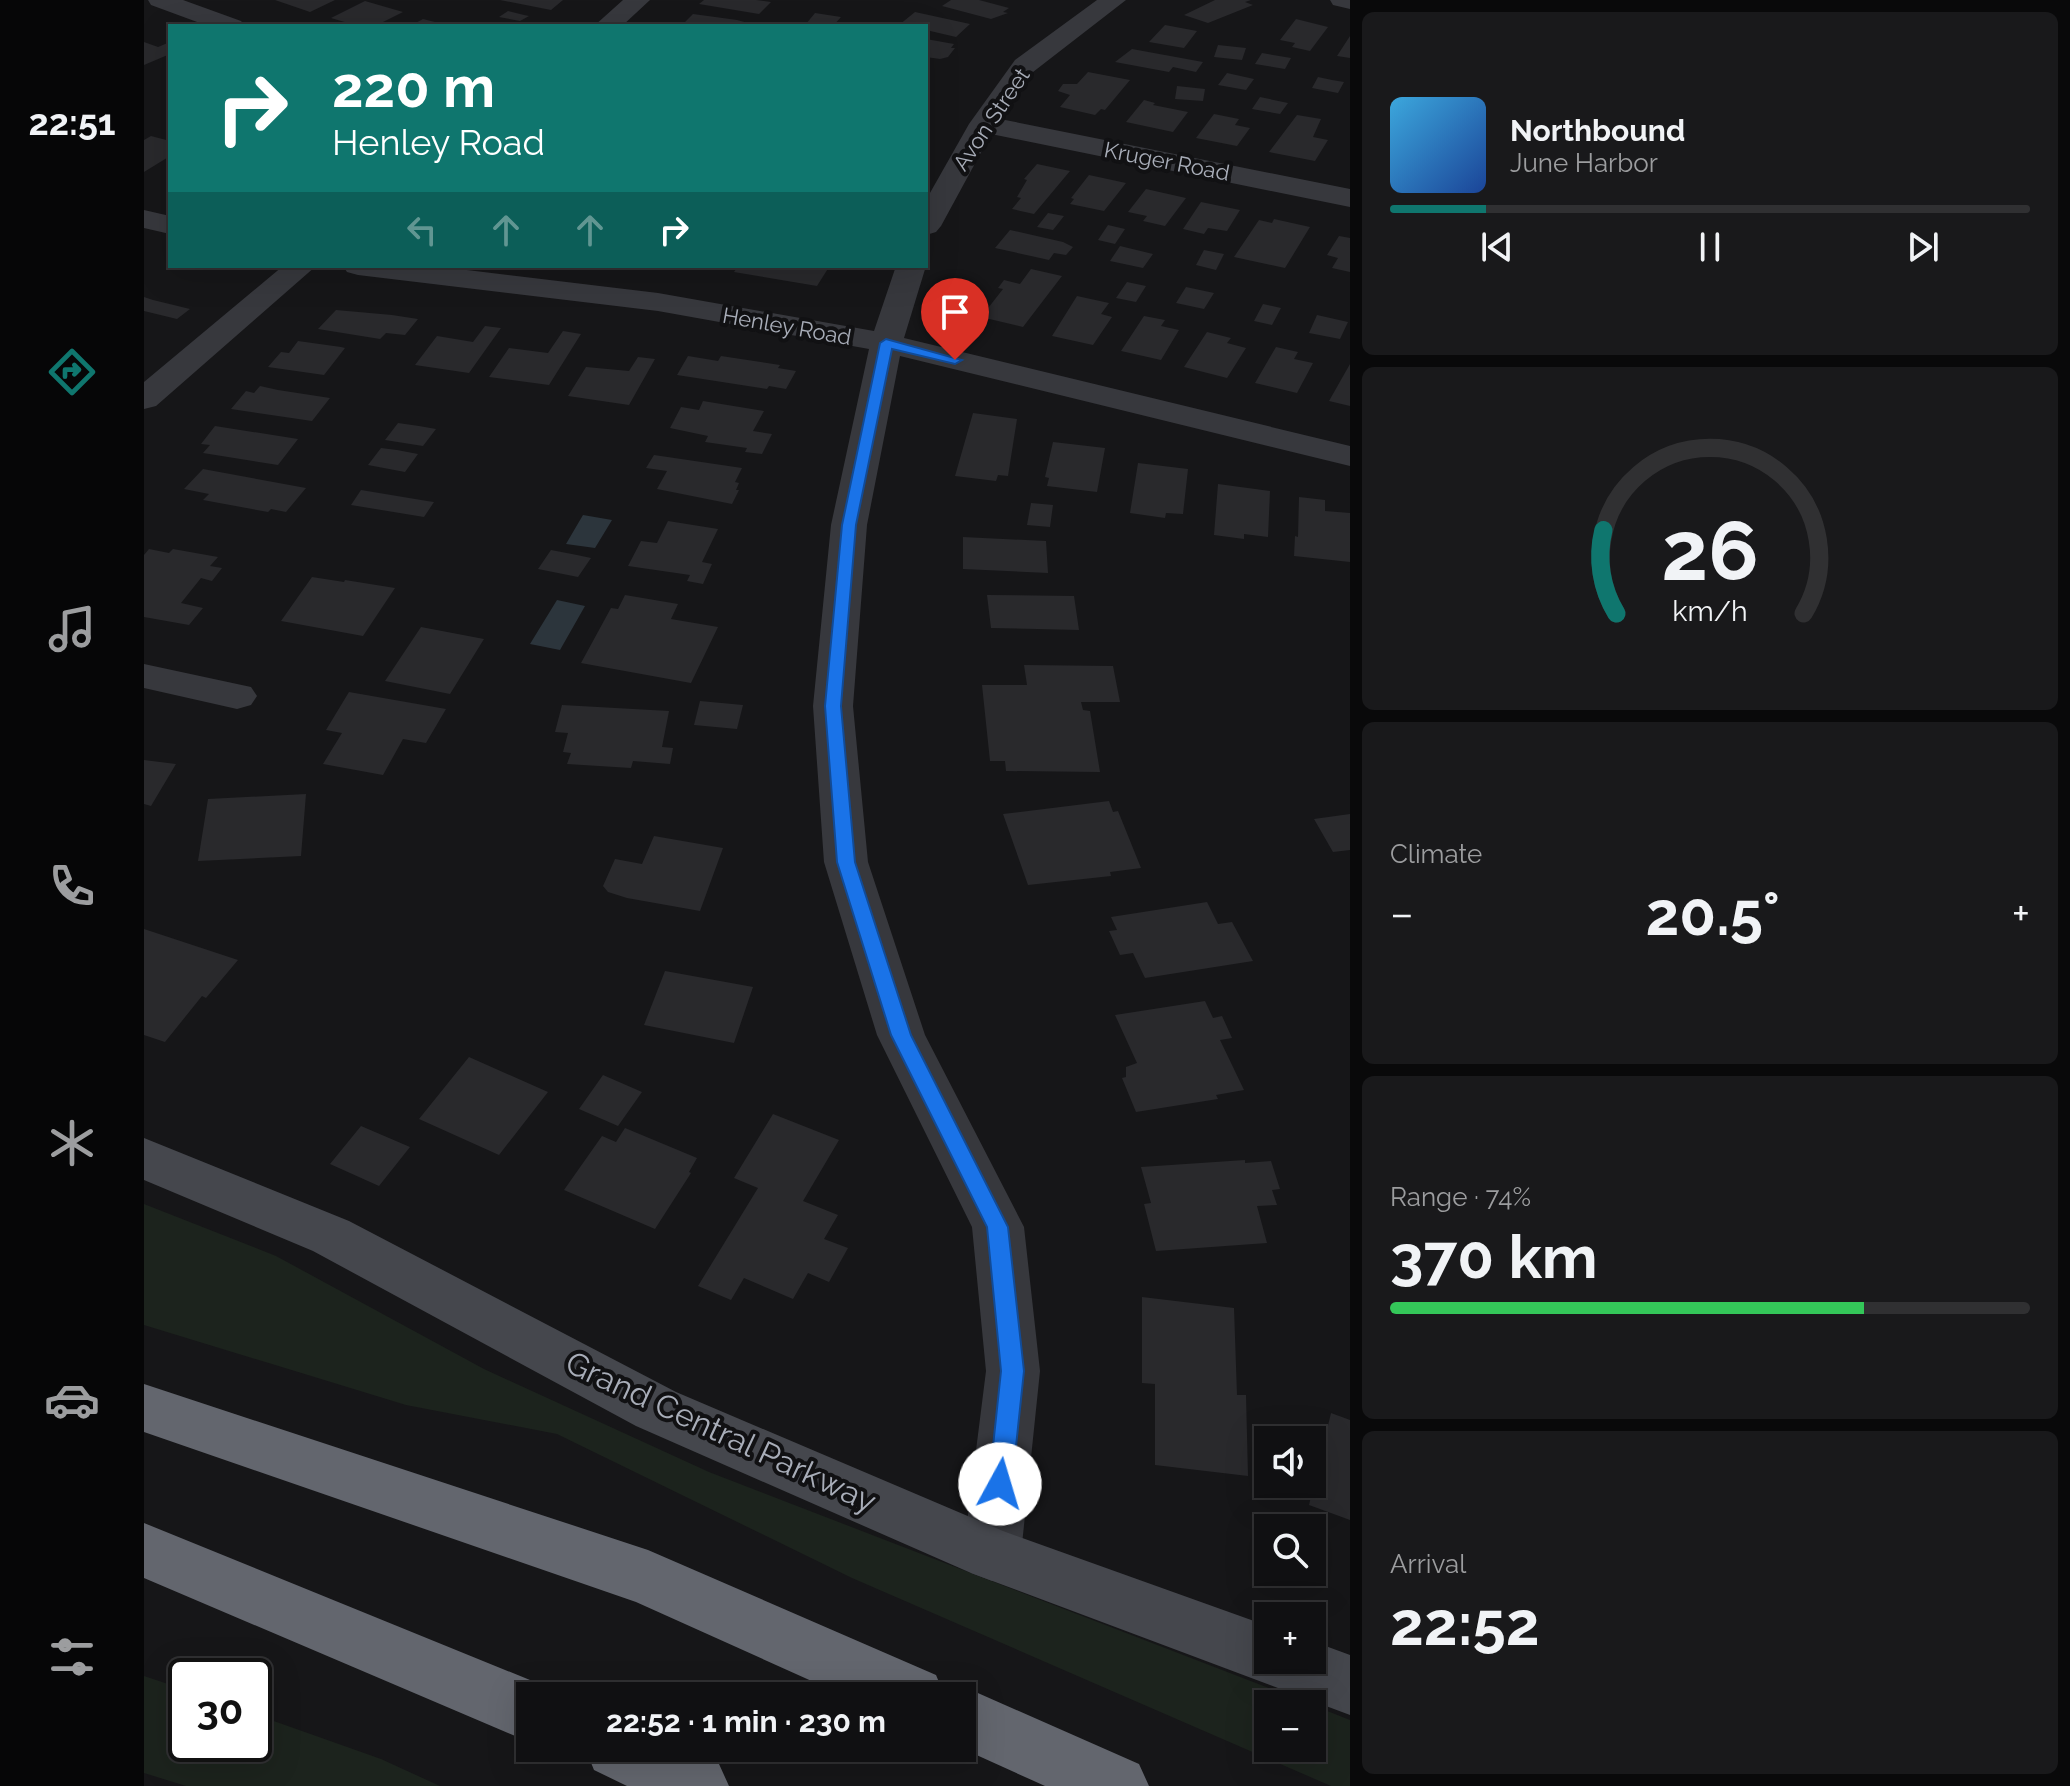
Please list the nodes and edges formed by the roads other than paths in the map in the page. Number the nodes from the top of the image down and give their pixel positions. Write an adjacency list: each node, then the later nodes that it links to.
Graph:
1 (160, 0): 6 (street)
2 (638, 0): 7 (street)
3 (1114, 0): 8 (street, Avon Street)
4 (1342, 0): 5 (street)
5 (1350, 2)
6 (226, 24)
7 (609, 24)
8 (983, 124): 9 (street, Kruger Road); 11 (street, Avon Street)
9 (1350, 198)
10 (144, 219): 12 (street)
11 (928, 222)
12 (168, 225)
13 (299, 268): 17 (street)
14 (375, 268): 16 (street, Henley Road)
15 (910, 268): 16 (street)
16 (886, 343): 18 (street, Henley Road); 24 (street)
17 (144, 399)
18 (1350, 456)
19 (144, 676): 20 (street)
20 (237, 696)
21 (144, 1158): 24 (main road, Grand Central Parkway)
22 (144, 1408): 27 (highway)
23 (144, 1550): 29 (highway)
24 (992, 1554): 25 (main road, Grand Central Parkway)
25 (1254, 1650)
26 (1320, 1674): 28 (main road)
27 (882, 1682)
28 (1350, 1685)
29 (516, 1705)
30 (976, 1723): 33 (highway)
31 (646, 1762): 32 (highway)
32 (697, 1786)
33 (1117, 1786)

